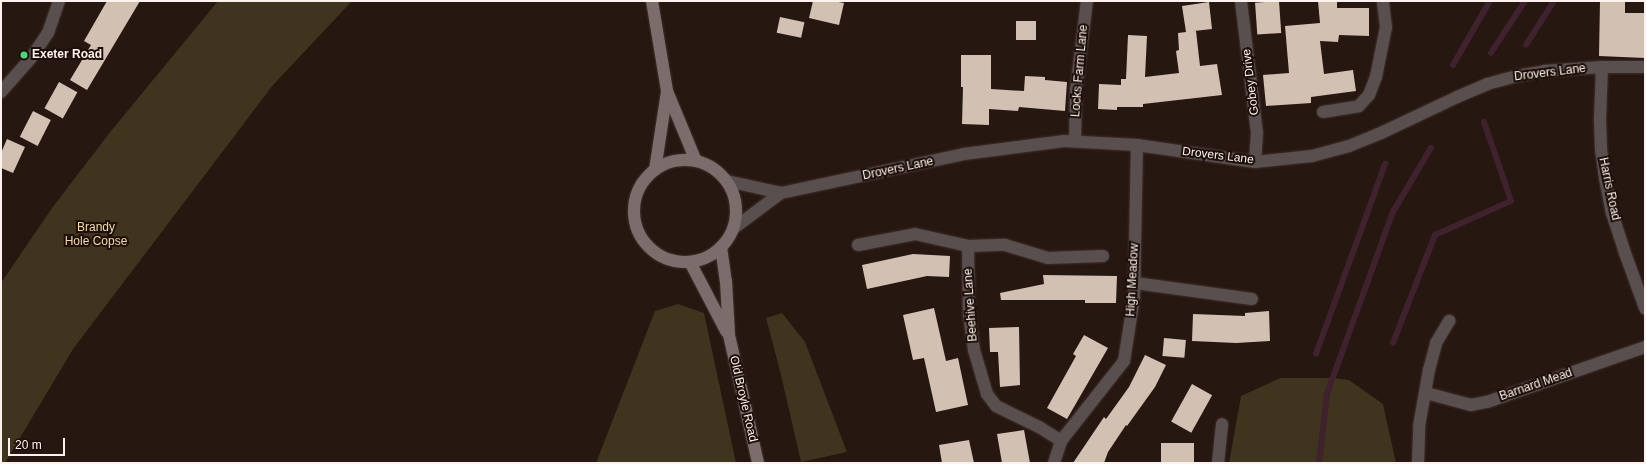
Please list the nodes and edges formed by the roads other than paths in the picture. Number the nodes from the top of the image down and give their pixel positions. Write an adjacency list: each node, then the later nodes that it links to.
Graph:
1 (59, 1): 9 (street)
2 (652, 1): 8 (main road)
3 (1087, 1): 11 (street, Locks Farm Lane)
4 (1241, 1): 14 (street, Gobey Drive)
5 (1383, 1): 10 (street)
6 (1602, 67): 7 (street, Drovers Lane); 14 (street, Drovers Lane); 26 (street, Harris Road)
7 (1645, 67)
8 (667, 91): 13 (main road); 15 (main road)
9 (1, 92)
10 (1323, 112)
11 (1076, 141): 12 (street, Drovers Lane); 17 (street, Drovers Lane)
12 (1138, 145): 14 (street, Drovers Lane); 24 (street, High Meadow)
13 (696, 161): 15 (main road); 16 (main road)
14 (1255, 162)
15 (655, 170): 23 (main road)
16 (727, 181): 17 (street, Drovers Lane); 18 (main road)
17 (781, 193): 18 (street, Drovers Lane)
18 (734, 228): 21 (main road)
19 (858, 245): 20 (street)
20 (968, 246): 22 (street); 32 (street, Beehive Lane)
21 (721, 247): 23 (main road); 28 (main road, Old Broyle Road)
22 (1103, 256)
23 (690, 262): 28 (main road, Old Broyle Road)
24 (1135, 283): 25 (street); 32 (street, High Meadow)
25 (1252, 299)
26 (1645, 308)
27 (1449, 321): 30 (street)
28 (729, 335): 33 (main road, Old Broyle Road)
29 (1645, 347): 30 (street, Barnard Mead)
30 (1426, 393): 36 (street)
31 (1222, 424): 35 (street)
32 (1061, 441): 34 (street, High Meadow)
33 (758, 463)
34 (1054, 463)
35 (1218, 463)
36 (1418, 463)

